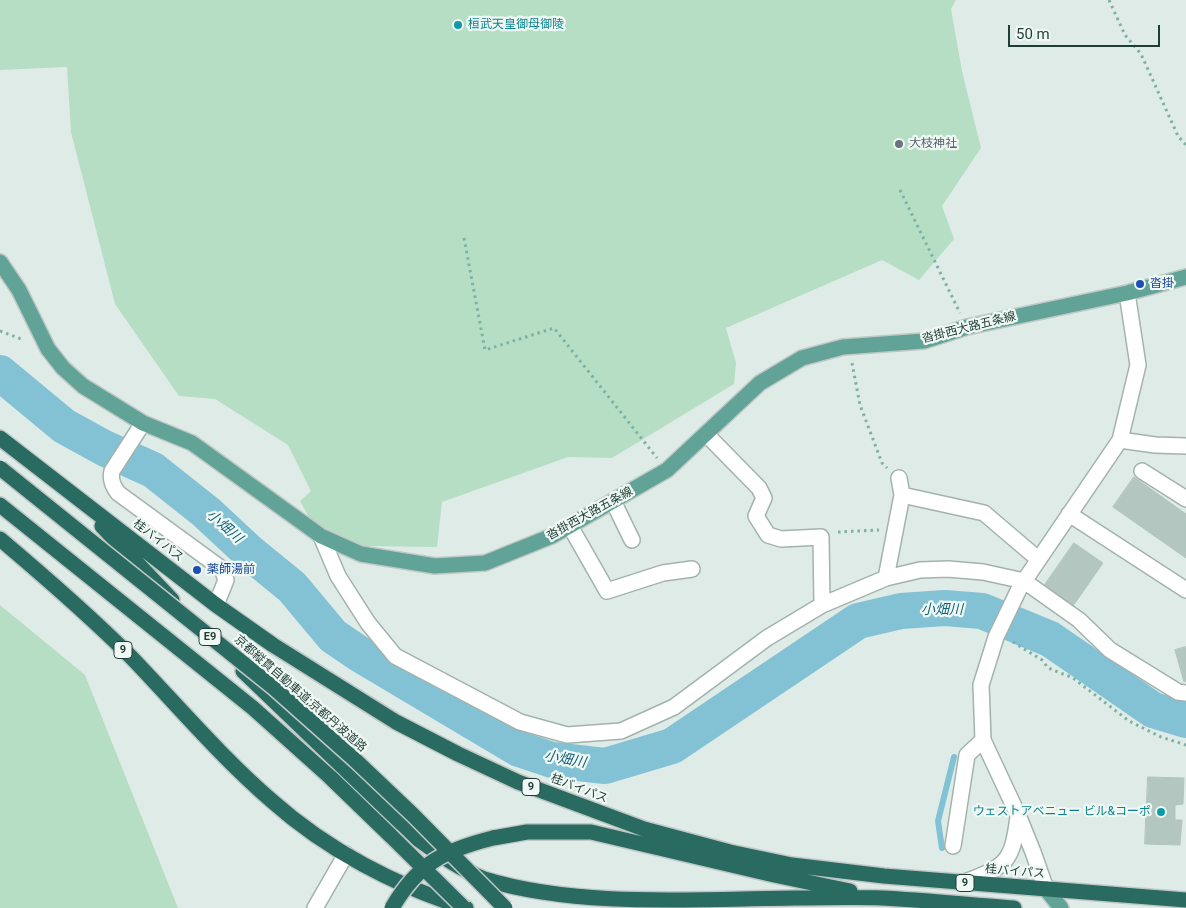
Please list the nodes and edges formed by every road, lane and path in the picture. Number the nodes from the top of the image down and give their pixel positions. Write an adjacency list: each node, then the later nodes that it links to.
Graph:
1 (1109, 0): 2 (path)
2 (1186, 145)
3 (900, 190): 8 (path)
4 (464, 238): 16 (path)
5 (0, 262): 10 (main road, 沓掛西大路五条線)
6 (1186, 277): 7 (main road, 沓掛西大路五条線)
7 (1127, 294): 8 (main road, 沓掛西大路五条線); 13 (street)
8 (967, 327): 9 (main road, 沓掛西大路五条線)
9 (849, 347): 11 (main road, 沓掛西大路五条線); 18 (path)
10 (143, 424): 27 (main road, 沓掛西大路五条線); 37 (street)
11 (706, 434): 16 (main road, 沓掛西大路五条線); 28 (street)
12 (0, 438): 19 (highway, 桂バイパス / 9)
13 (1120, 440): 14 (street); 24 (street)
14 (1186, 446)
15 (0, 468): 55 (highway, 京都縦貫自動車道;京都丹波道路 / E9, bridge)
16 (667, 470): 22 (main road, 沓掛西大路五条線)
17 (1142, 471): 21 (street)
18 (898, 478): 20 (street)
19 (70, 492): 37 (highway, 桂バイパス / 9); 49 (highway)
20 (902, 495): 26 (street); 31 (street)
21 (1186, 499)
22 (613, 501): 25 (main road, 沓掛西大路五条線); 30 (street)
23 (0, 505): 54 (highway, E9, bridge)
24 (1069, 514): 31 (street); 35 (street)
25 (570, 526): 27 (main road, 沓掛西大路五条線); 32 (street)
26 (896, 529): 28 (path); 33 (street)
27 (321, 536): 36 (street)
28 (821, 537): 36 (street)
29 (0, 539): 44 (highway, 9)
30 (632, 540)
31 (1038, 559): 34 (street)
32 (692, 568)
33 (886, 578): 34 (street); 36 (street)
34 (1022, 584): 38 (street); 39 (street)
35 (1186, 590)
36 (822, 604)
37 (216, 605): 46 (highway, 桂バイパス / 9)
38 (996, 637): 40 (street); 41 (path)
39 (1186, 693)
40 (983, 740): 42 (street); 43 (street)
41 (1186, 745)
42 (1018, 815): 47 (street); 48 (street)
43 (953, 846)
44 (346, 854): 51 (highway, 9); 52 (street)
45 (774, 875): 46 (highway); 49 (highway); 53 (highway, bridge)
46 (884, 876): 47 (highway, 桂バイパス / 9)
47 (965, 882): 48 (highway, 桂バイパス / 9)
48 (1046, 889): 50 (highway, 桂バイパス / 9); 57 (main road); 58 (main road)
49 (881, 898): 56 (highway)
50 (1186, 900)
51 (439, 904): 54 (highway, 9)
52 (315, 908)
53 (392, 908)
54 (466, 908)
55 (506, 908)
56 (1014, 908)
57 (1052, 908)
58 (1061, 908)

